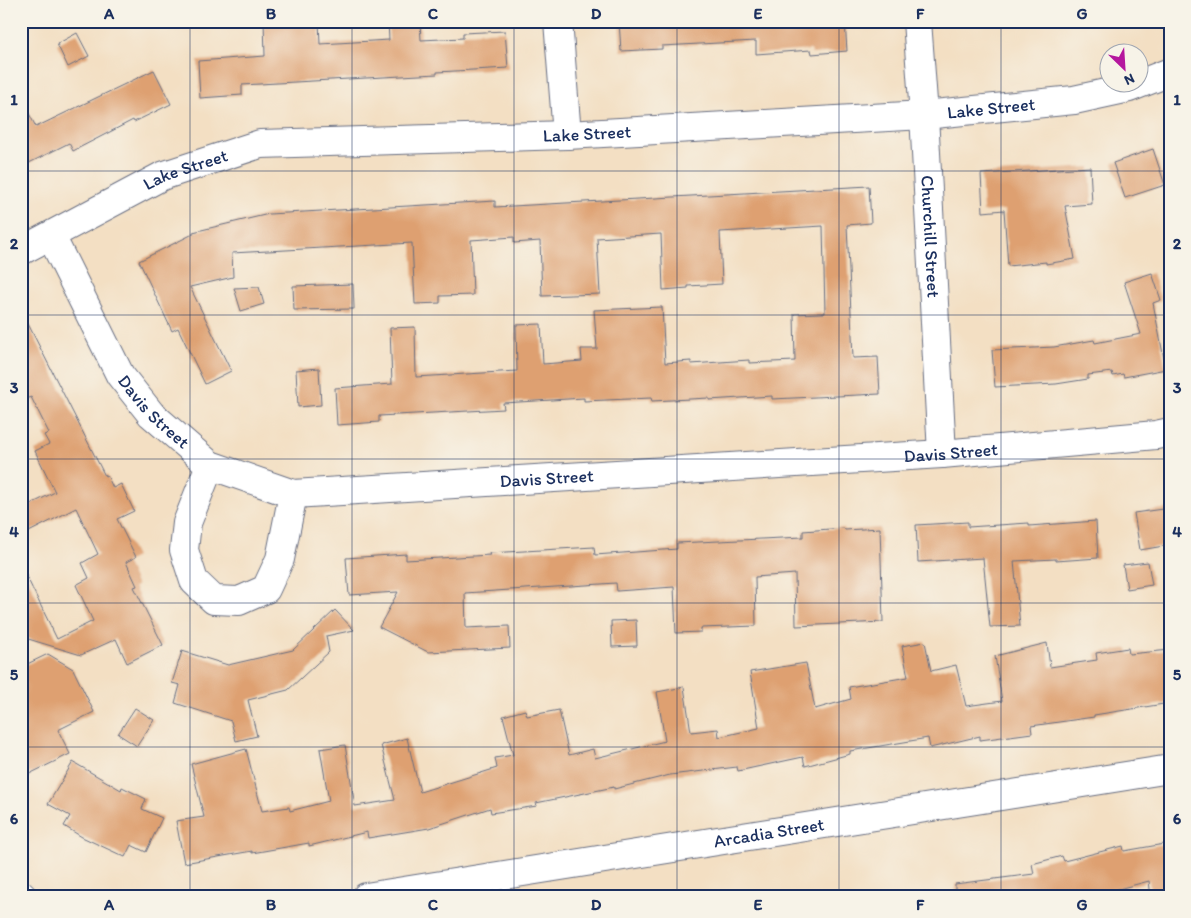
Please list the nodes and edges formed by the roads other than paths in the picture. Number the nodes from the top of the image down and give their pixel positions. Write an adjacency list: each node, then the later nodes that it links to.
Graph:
1 (558, 21): 5 (street)
2 (916, 21): 4 (street, Churchill Street)
3 (1170, 72): 4 (street, Lake Street)
4 (924, 115): 5 (street, Lake Street); 9 (street, Churchill Street)
5 (566, 135): 6 (street, Lake Street)
6 (51, 236): 7 (street, Lake Street); 10 (street, Davis Street)
7 (21, 250)
8 (1170, 432): 9 (street, Davis Street)
9 (942, 454): 11 (street, Davis Street)
10 (210, 465): 11 (street, Davis Street); 11 (street)
11 (293, 494)
12 (1170, 768): 13 (street, Arcadia Street)
13 (366, 897)

